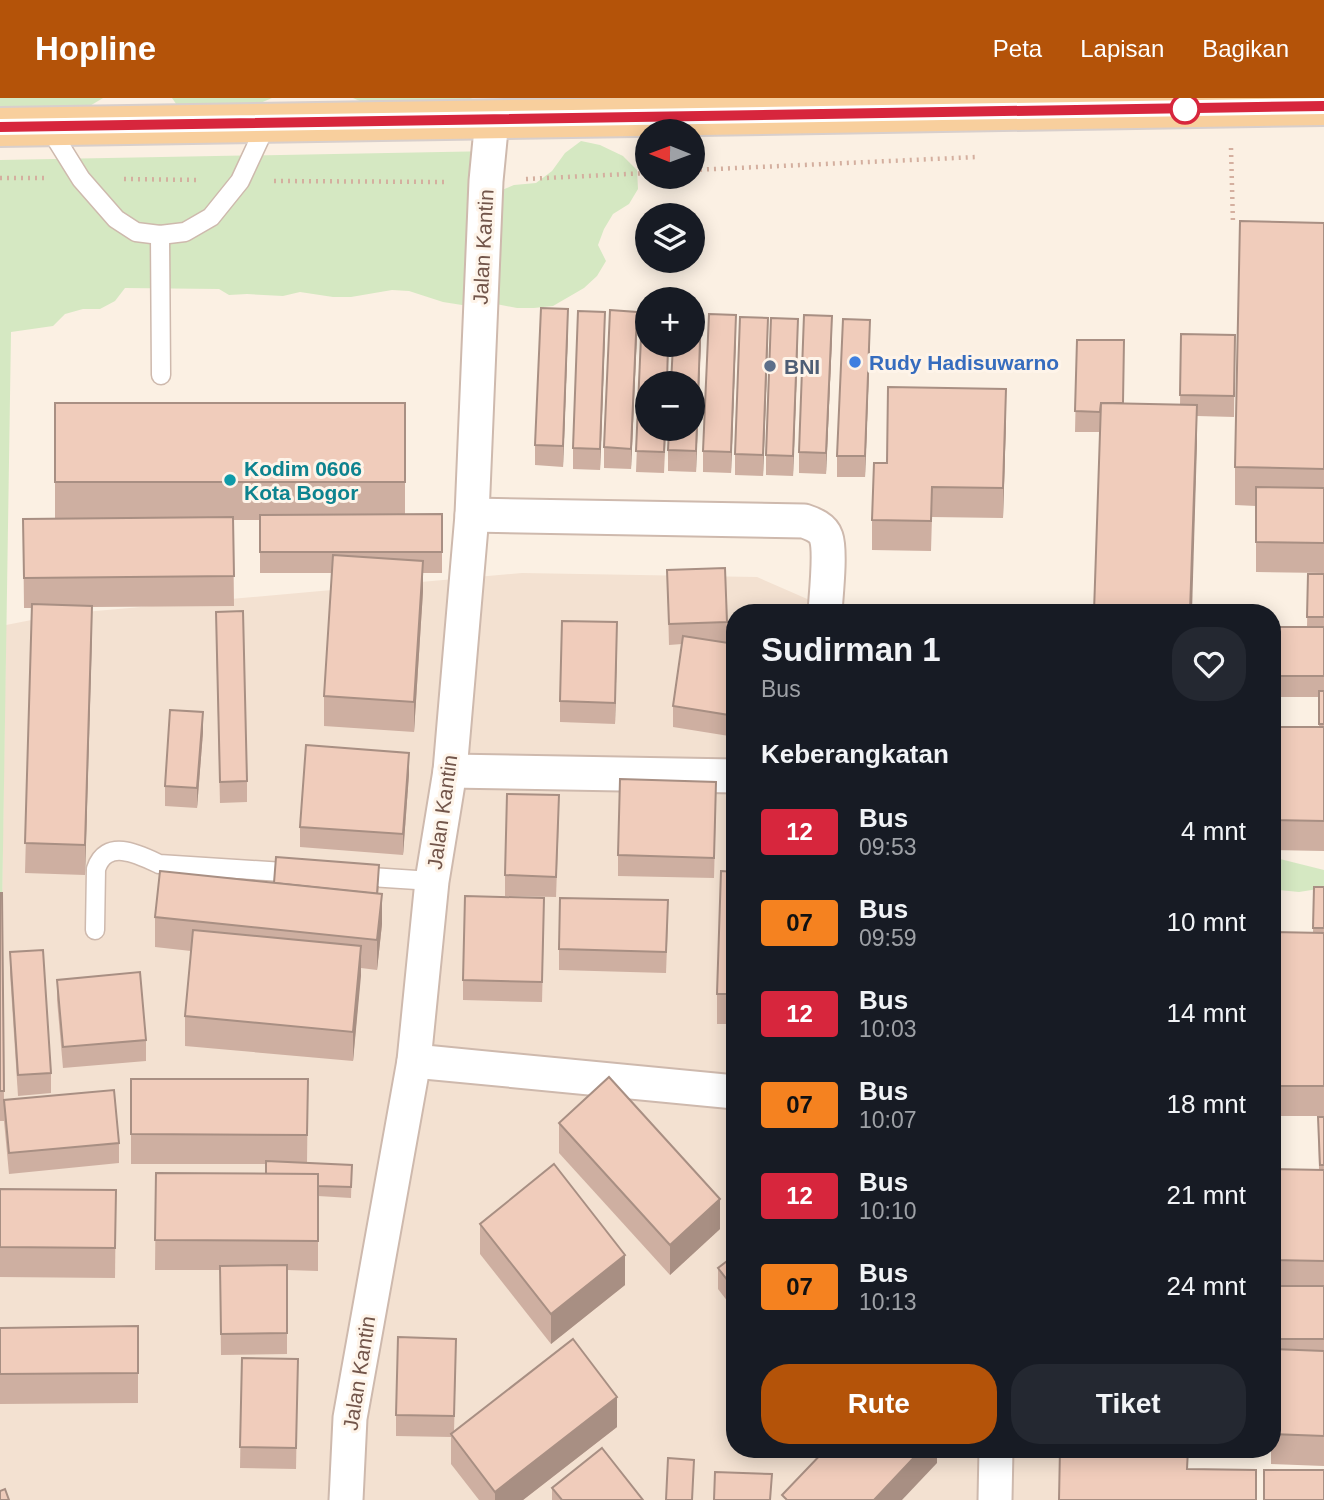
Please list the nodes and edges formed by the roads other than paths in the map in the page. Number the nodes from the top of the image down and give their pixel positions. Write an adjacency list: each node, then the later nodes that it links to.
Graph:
1 (1324, 106): 2 (main road)
2 (492, 119): 3 (main road); 8 (street, Jalan Kantin)
3 (267, 123): 4 (main road); 6 (lane)
4 (48, 126): 5 (main road); 6 (lane)
5 (0, 127)
6 (160, 235): 7 (lane)
7 (161, 375)
8 (472, 515): 9 (street); 10 (street, Jalan Kantin)
9 (825, 604)
10 (450, 771): 11 (street); 12 (street, Jalan Kantin)
11 (726, 776)
12 (432, 881): 13 (lane); 14 (street, Jalan Kantin)
13 (95, 930)
14 (414, 1061): 15 (street); 17 (street, Jalan Kantin)
15 (726, 1092)
16 (996, 1458): 18 (street)
17 (346, 1500)
18 (995, 1500)

